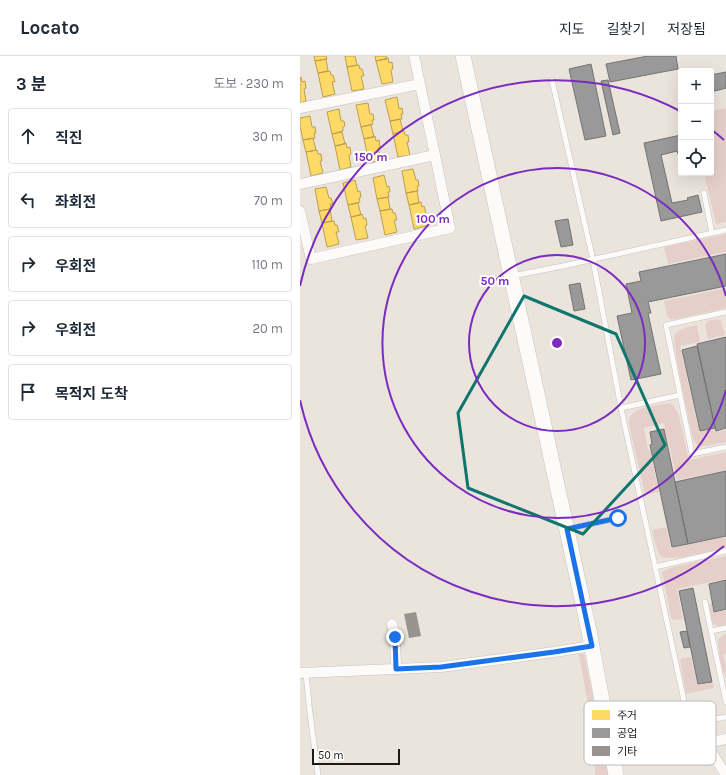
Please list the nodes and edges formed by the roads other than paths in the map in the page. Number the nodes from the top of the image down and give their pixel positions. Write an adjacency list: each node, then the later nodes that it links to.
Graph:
1 (414, 56): 4 (street)
2 (462, 56): 13 (main road)
3 (552, 80): 12 (lane)
4 (420, 84): 5 (street); 6 (street)
5 (300, 108)
6 (435, 155): 7 (street); 9 (street)
7 (300, 184)
8 (704, 193): 11 (lane)
9 (300, 211)
10 (726, 230): 11 (lane)
11 (712, 233): 12 (lane)
12 (592, 260): 13 (lane); 16 (lane)
13 (511, 276): 19 (main road)
14 (726, 312): 15 (lane)
15 (680, 395): 16 (lane); 17 (lane)
16 (621, 408): 21 (lane)
17 (726, 447)
18 (618, 518): 19 (lane)
19 (567, 529): 26 (main road)
20 (726, 551): 21 (lane)
21 (655, 567): 30 (lane)
22 (705, 602): 25 (lane)
23 (392, 624): 27 (street)
24 (726, 628): 25 (lane)
25 (711, 631): 31 (lane)
26 (592, 646): 27 (street); 29 (main road)
27 (396, 669): 28 (street)
28 (303, 673): 38 (lane)
29 (603, 701)
30 (684, 701)
31 (726, 702)
32 (726, 717): 33 (lane)
33 (716, 719)
34 (726, 739): 35 (street)
35 (716, 742)
36 (716, 760): 40 (street)
37 (615, 765): 39 (main road)
38 (318, 775)
39 (616, 775)
40 (726, 775)

